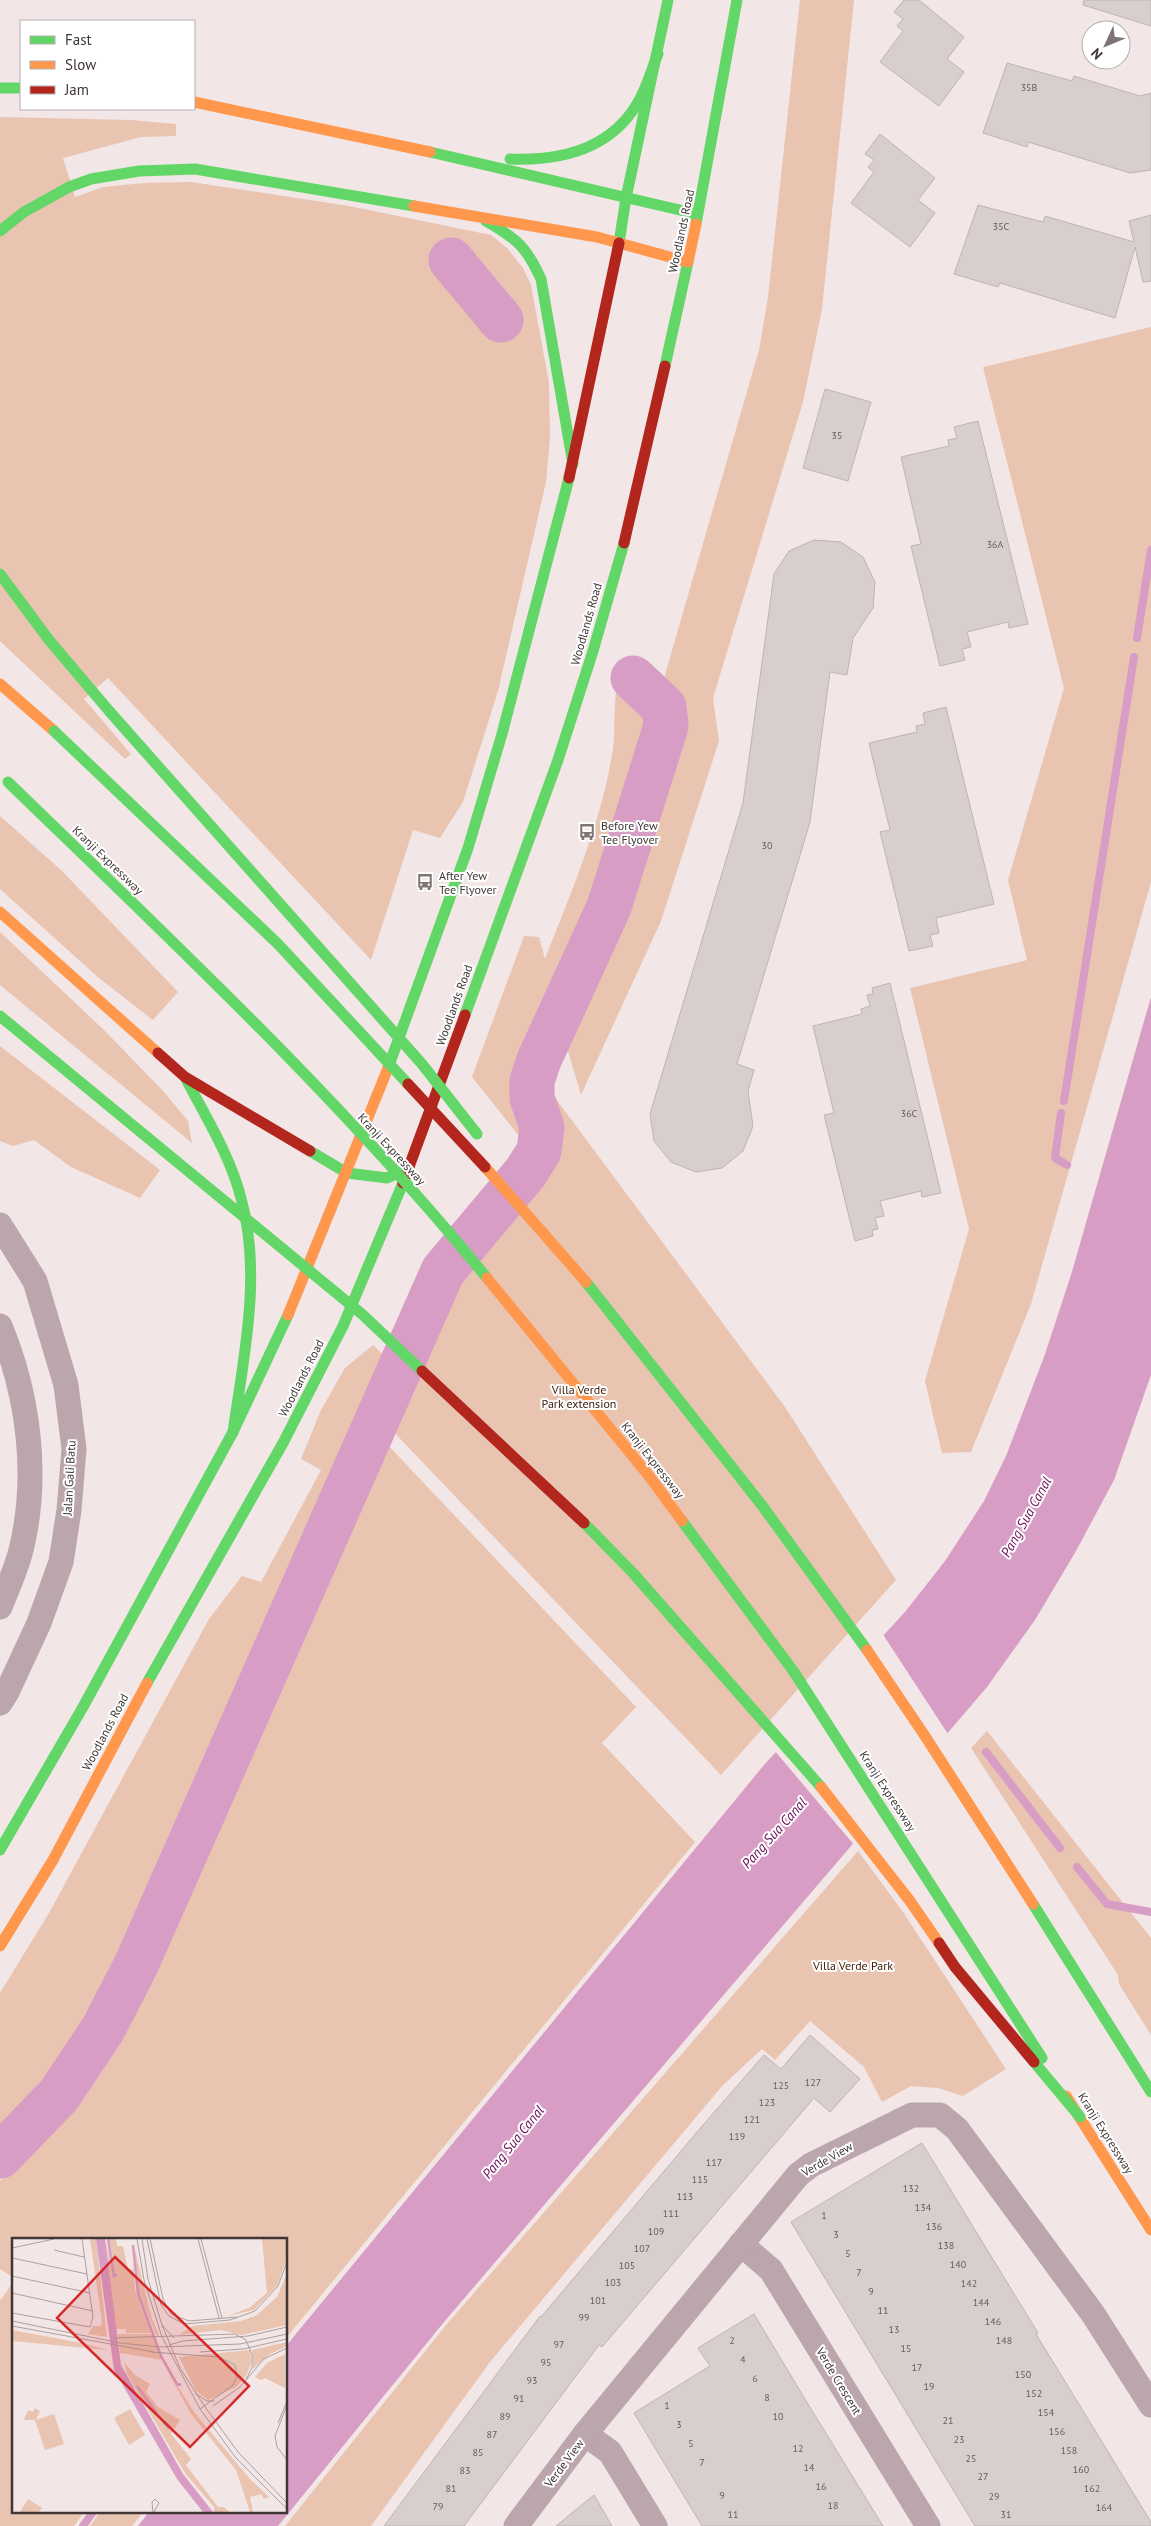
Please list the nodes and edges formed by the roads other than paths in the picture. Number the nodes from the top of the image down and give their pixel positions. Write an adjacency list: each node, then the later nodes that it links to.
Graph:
1 (668, 0): 3 (main road)
2 (737, 0): 9 (main road, Woodlands Road)
3 (658, 54): 7 (main road); 8 (main road)
4 (0, 88): 5 (main road)
5 (20, 88)
6 (195, 102): 7 (main road)
7 (444, 154): 8 (main road)
8 (626, 198): 9 (main road); 12 (main road)
9 (697, 214): 13 (main road, Woodlands Road)
10 (476, 215): 11 (main road); 12 (main road); 14 (main road)
11 (0, 231)
12 (619, 243): 13 (main road); 14 (main road)
13 (688, 262): 22 (main road, Woodlands Road)
14 (573, 464): 23 (main road)
15 (0, 574): 21 (main road, bridge)
16 (0, 684): 26 (main road, bridge)
17 (4, 778): 36 (main road, Kranji Expressway, bridge)
18 (0, 912): 20 (main road)
19 (0, 1016): 36 (main road, bridge)
20 (185, 1077): 23 (main road); 30 (main road)
21 (487, 1147)
22 (409, 1168): 23 (main road); 29 (main road, Woodlands Road)
23 (347, 1173): 27 (main road)
24 (510, 1178): 26 (main road, bridge)
25 (0, 1225): 32 (street, Jalan Gali Batu)
26 (586, 1282): 35 (main road)
27 (292, 1306): 29 (main road); 30 (main road)
28 (0, 1326): 31 (street)
29 (343, 1326): 34 (main road, Woodlands Road)
30 (233, 1432): 33 (main road)
31 (0, 1608)
32 (0, 1703)
33 (0, 1850)
34 (0, 1946)
35 (1151, 2092)
36 (1080, 2117): 37 (main road, Kranji Expressway)
37 (1151, 2230)
38 (741, 2244): 39 (street, Verde View); 40 (street, Verde View); 43 (street, Verde Crescent)
39 (1151, 2405)
40 (585, 2434): 41 (street, Verde View); 42 (street)
41 (516, 2526)
42 (655, 2526)
43 (928, 2526)

